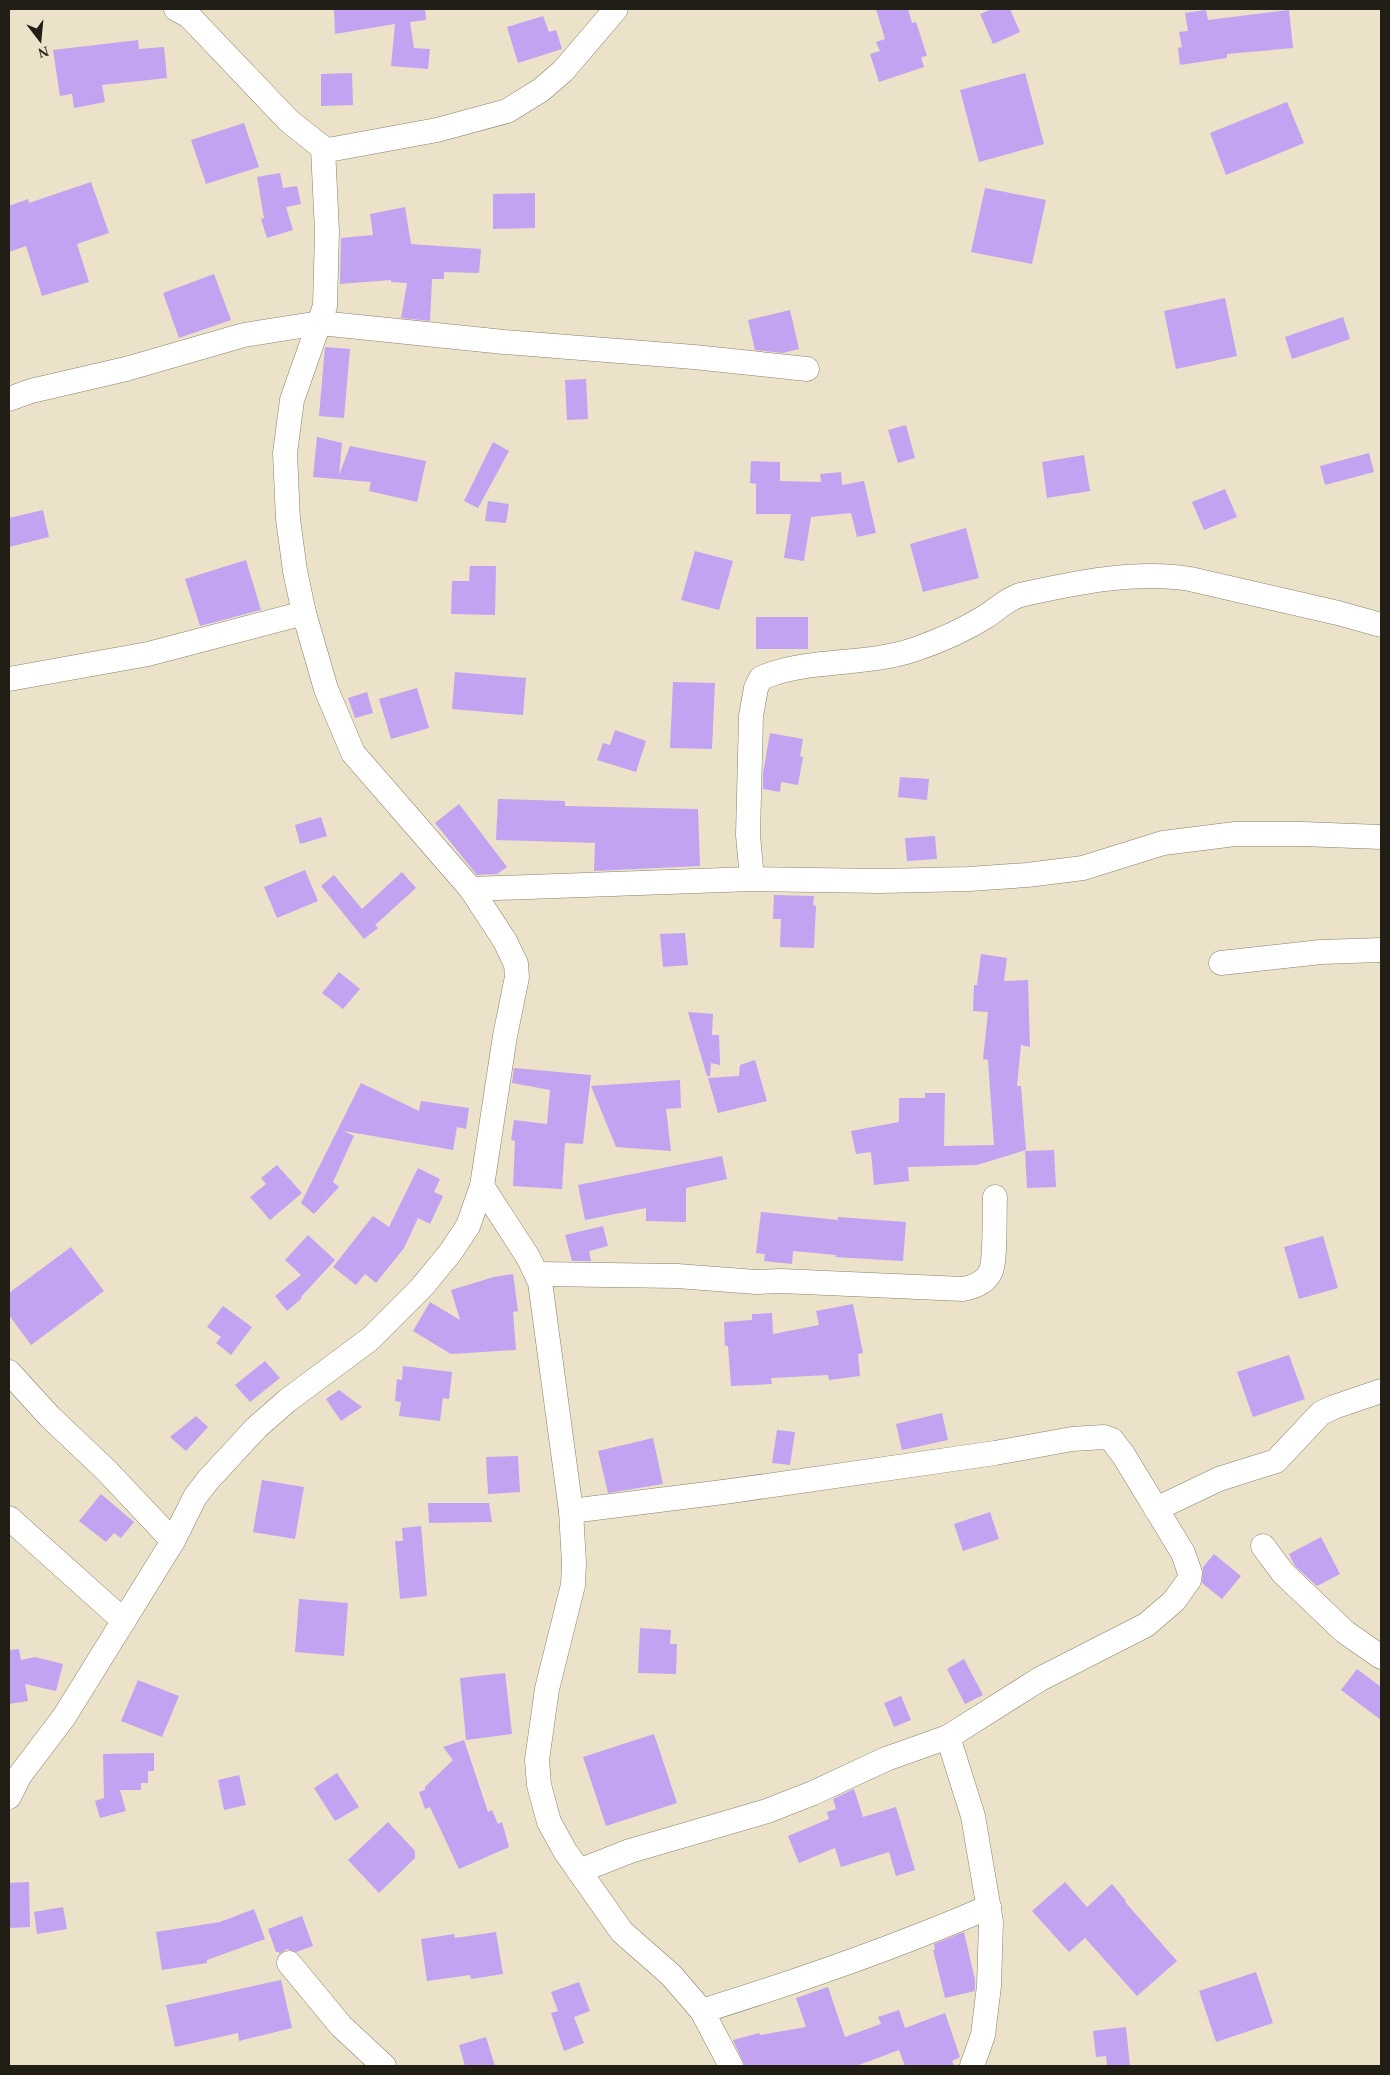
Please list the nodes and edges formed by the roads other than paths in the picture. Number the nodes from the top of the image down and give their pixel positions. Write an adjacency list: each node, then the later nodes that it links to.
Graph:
1 (616, 9): 3 (street)
2 (185, 11): 3 (street)
3 (323, 148): 4 (street)
4 (320, 323): 5 (street); 6 (street); 7 (street)
5 (807, 369)
6 (9, 399)
7 (304, 612): 9 (street); 12 (street)
8 (1381, 625): 11 (street)
9 (9, 679)
10 (1381, 838): 11 (street)
11 (752, 879): 12 (street)
12 (471, 889): 15 (street)
13 (1381, 950): 14 (street)
14 (1221, 963)
15 (482, 1186): 17 (street); 23 (street)
16 (994, 1196): 17 (street)
17 (538, 1274): 21 (street)
18 (9, 1372): 23 (street)
19 (1381, 1391): 20 (street)
20 (1156, 1509): 21 (street); 27 (street)
21 (571, 1511): 29 (street)
22 (9, 1518): 25 (street)
23 (173, 1541): 25 (street)
24 (1264, 1546): 26 (street)
25 (124, 1621): 28 (street)
26 (1381, 1657)
27 (948, 1737): 29 (street); 30 (street)
28 (9, 1797)
29 (579, 1871): 32 (street)
30 (989, 1907): 32 (street); 35 (street)
31 (289, 1963): 33 (street)
32 (702, 2011): 34 (street)
33 (384, 2066)
34 (731, 2066)
35 (972, 2066)

